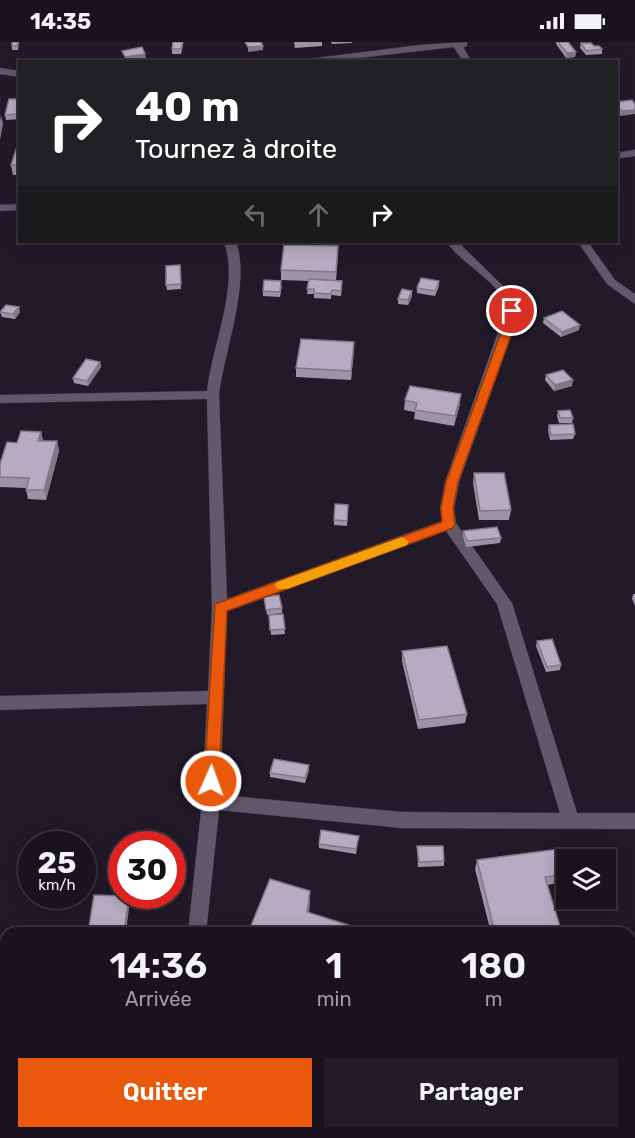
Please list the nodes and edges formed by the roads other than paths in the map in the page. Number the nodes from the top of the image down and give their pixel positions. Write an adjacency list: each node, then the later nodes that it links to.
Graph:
1 (312, 60): 2 (street)
2 (467, 60)
3 (0, 71): 4 (street)
4 (18, 74)
5 (635, 153): 6 (street)
6 (618, 156)
7 (18, 207): 8 (street)
8 (0, 208)
9 (231, 243): 13 (street)
10 (453, 243): 15 (street)
11 (584, 243): 12 (street)
12 (635, 300)
13 (213, 395): 14 (street); 16 (street)
14 (0, 399)
15 (449, 524): 16 (street); 21 (street)
16 (220, 608): 17 (street)
17 (214, 697): 18 (street); 19 (street)
18 (0, 702)
19 (211, 802): 21 (street); 22 (street)
20 (635, 821): 21 (street)
21 (571, 822)
22 (198, 927)

